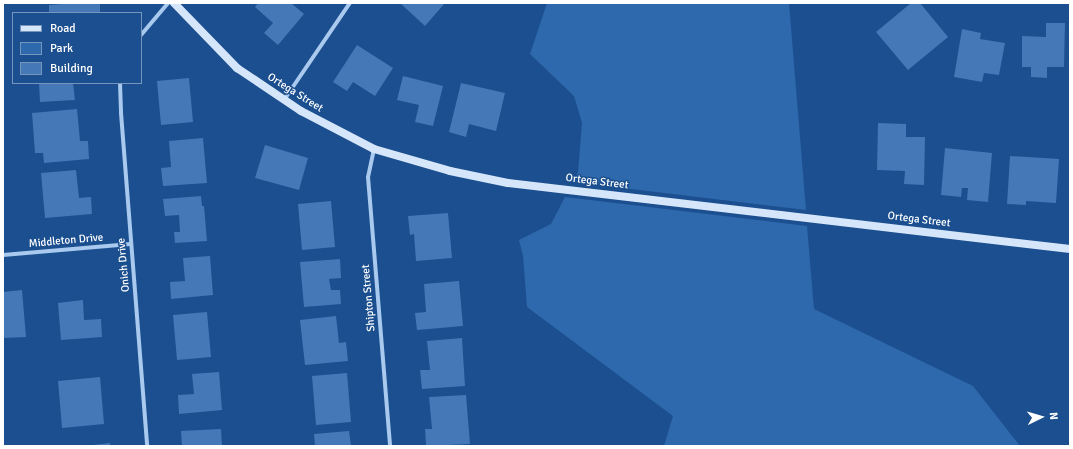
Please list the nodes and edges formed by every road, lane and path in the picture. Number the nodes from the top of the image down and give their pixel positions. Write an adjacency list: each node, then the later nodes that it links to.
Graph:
1 (168, 3): 4 (street)
2 (174, 3): 6 (street, Ortega Street)
3 (350, 3): 6 (street)
4 (142, 34)
5 (120, 84): 8 (street, Onich Drive)
6 (284, 100): 7 (street, Ortega Street)
7 (374, 149): 9 (street, Ortega Street); 12 (street, Shipton Street)
8 (131, 244): 10 (street, Middleton Drive); 11 (street, Onich Drive)
9 (1070, 249)
10 (3, 255)
11 (147, 446)
12 (390, 446)

